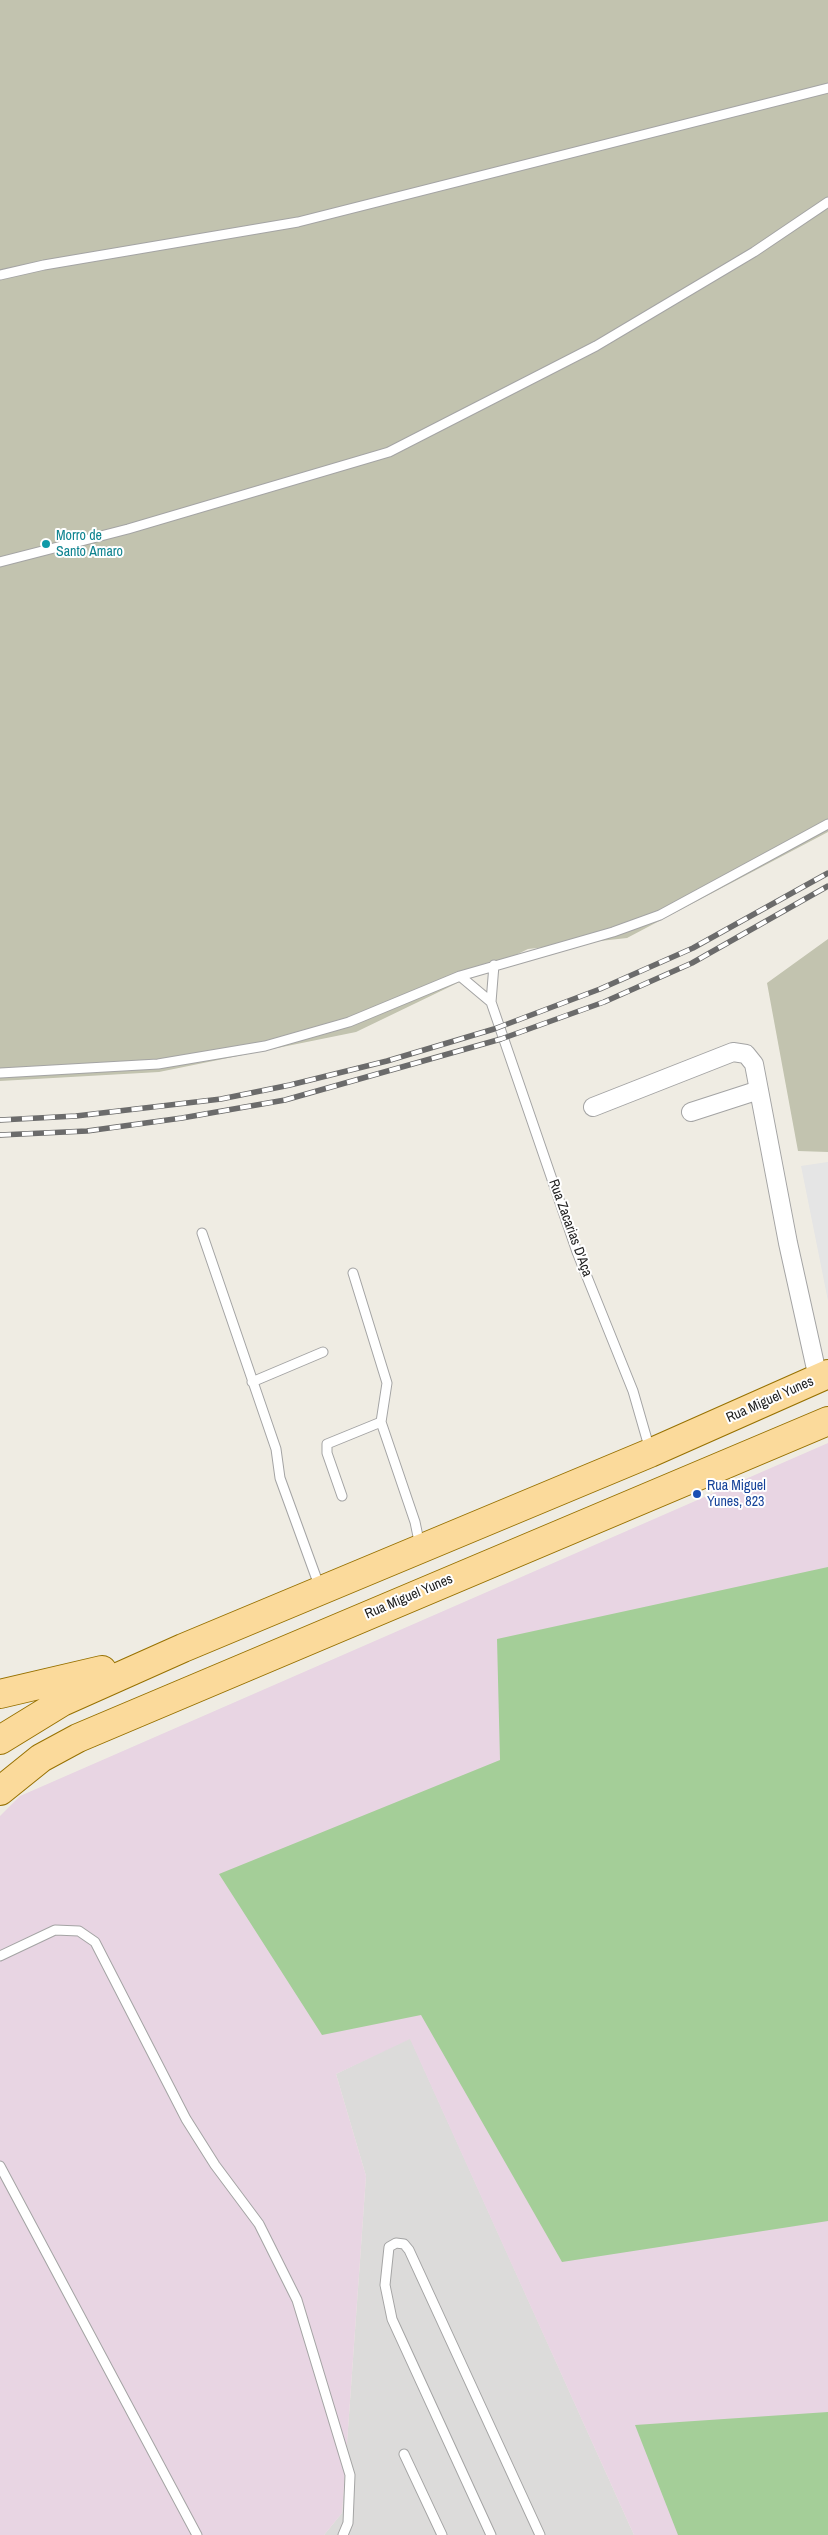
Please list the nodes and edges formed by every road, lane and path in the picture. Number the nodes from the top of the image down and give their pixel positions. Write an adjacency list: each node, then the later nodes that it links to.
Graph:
1 (828, 88): 3 (lane)
2 (828, 202): 4 (lane)
3 (0, 275)
4 (0, 562)
5 (828, 824): 6 (lane)
6 (494, 965): 7 (lane); 8 (lane)
7 (460, 976): 8 (lane); 9 (lane)
8 (491, 1002): 21 (lane, Rua Zacarias D'Aça)
9 (0, 1073)
10 (759, 1090): 11 (street); 12 (street); 16 (street)
11 (593, 1107)
12 (691, 1112)
13 (202, 1232): 17 (lane)
14 (353, 1273): 20 (lane)
15 (323, 1352): 17 (lane)
16 (823, 1376): 18 (main road, Rua Miguel Yunes)
17 (252, 1382): 26 (lane)
18 (787, 1393): 21 (main road, Rua Miguel Yunes); 22 (main road)
19 (828, 1421): 22 (main road, Rua Miguel Yunes)
20 (381, 1422): 23 (lane); 25 (lane)
21 (650, 1453): 24 (main road); 25 (main road, Rua Miguel Yunes)
22 (735, 1460): 24 (main road, Rua Miguel Yunes)
23 (342, 1496)
24 (612, 1512): 30 (main road, Rua Miguel Yunes)
25 (421, 1549): 26 (main road, Rua Miguel Yunes)
26 (321, 1590): 27 (main road, Rua Miguel Yunes)
27 (183, 1648): 28 (main road); 29 (main road, Rua Miguel Yunes)
28 (0, 1694)
29 (0, 1740)
30 (0, 1791)
31 (0, 1956): 35 (lane)
32 (0, 2166): 34 (lane)
33 (404, 2454): 36 (lane)
34 (197, 2535)
35 (343, 2535)
36 (442, 2535)
37 (491, 2535): 38 (lane)
38 (540, 2535)

